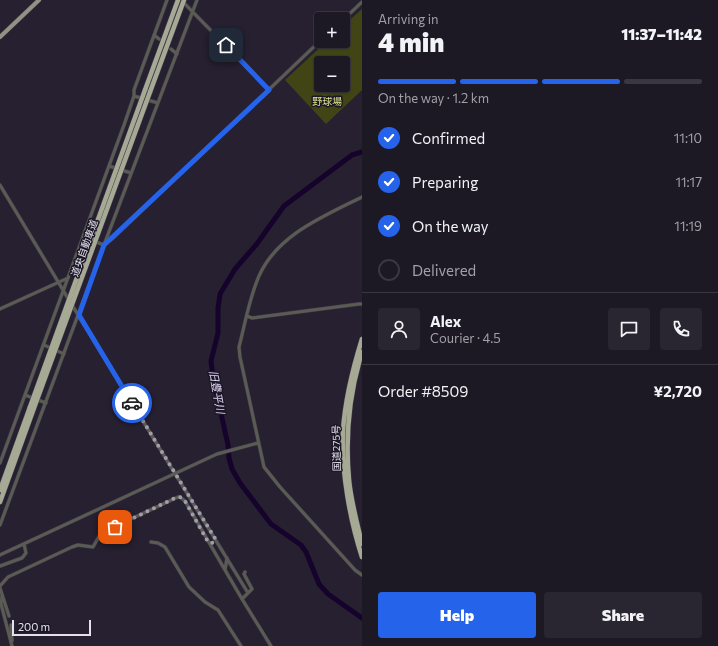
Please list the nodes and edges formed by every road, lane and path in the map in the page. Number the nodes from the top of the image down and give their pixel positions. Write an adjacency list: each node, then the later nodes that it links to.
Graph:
1 (39, 0): 10 (main road)
2 (167, 0): 9 (street)
3 (178, 0): 16 (highway, 道央自動車道)
4 (197, 0): 7 (street)
5 (185, 2): 7 (street); 16 (highway, 道央自動車道)
6 (362, 2): 8 (street)
7 (193, 11): 14 (street); 15 (street)
8 (350, 13)
9 (154, 35): 11 (street); 17 (street)
10 (0, 37)
11 (159, 39)
12 (314, 47): 15 (street)
13 (171, 49): 14 (street)
14 (177, 54): 18 (street)
15 (269, 90): 24 (street)
16 (148, 91): 41 (highway, 道央自動車道, bridge)
17 (134, 96): 18 (street); 19 (street)
18 (158, 103): 20 (street)
19 (109, 166): 20 (street); 23 (street)
20 (131, 173): 24 (street)
21 (0, 185): 26 (street)
22 (362, 197): 31 (street)
23 (83, 237): 24 (street); 25 (street)
24 (104, 245): 30 (street)
25 (68, 278): 26 (street); 27 (street)
26 (58, 282): 27 (street); 29 (street)
27 (64, 291): 30 (street); 33 (street)
28 (362, 304): 31 (street)
29 (0, 309)
30 (79, 315): 35 (street); 40 (street)
31 (247, 316): 38 (street)
32 (362, 339): 51 (highway, 国道275号)
33 (44, 346): 35 (street); 36 (street)
34 (362, 352): 49 (highway, 国道275号)
35 (64, 354): 37 (street)
36 (25, 395): 37 (street); 39 (street)
37 (46, 403): 44 (street)
38 (258, 443): 40 (street); 56 (street)
39 (0, 463)
40 (175, 474): 45 (street); 48 (street)
41 (8, 476): 42 (highway, 道央自動車道); 43 (highway, 道央自動車道)
42 (0, 490)
43 (0, 502)
44 (0, 522)
45 (216, 540): 47 (street); 52 (street)
46 (151, 542): 64 (street)
47 (208, 542): 54 (street); 57 (street)
48 (24, 544): 50 (street); 53 (street)
49 (362, 544)
50 (0, 555)
51 (362, 557)
52 (227, 558): 54 (street); 58 (street)
53 (0, 566)
54 (225, 570): 60 (street)
55 (245, 572): 58 (street)
56 (362, 574)
57 (0, 587): 59 (street)
58 (248, 594): 60 (street)
59 (2, 596): 61 (street); 63 (street)
60 (242, 599): 65 (street)
61 (9, 616)
62 (11, 625): 63 (street)
63 (12, 645)
64 (241, 646)
65 (271, 646)

